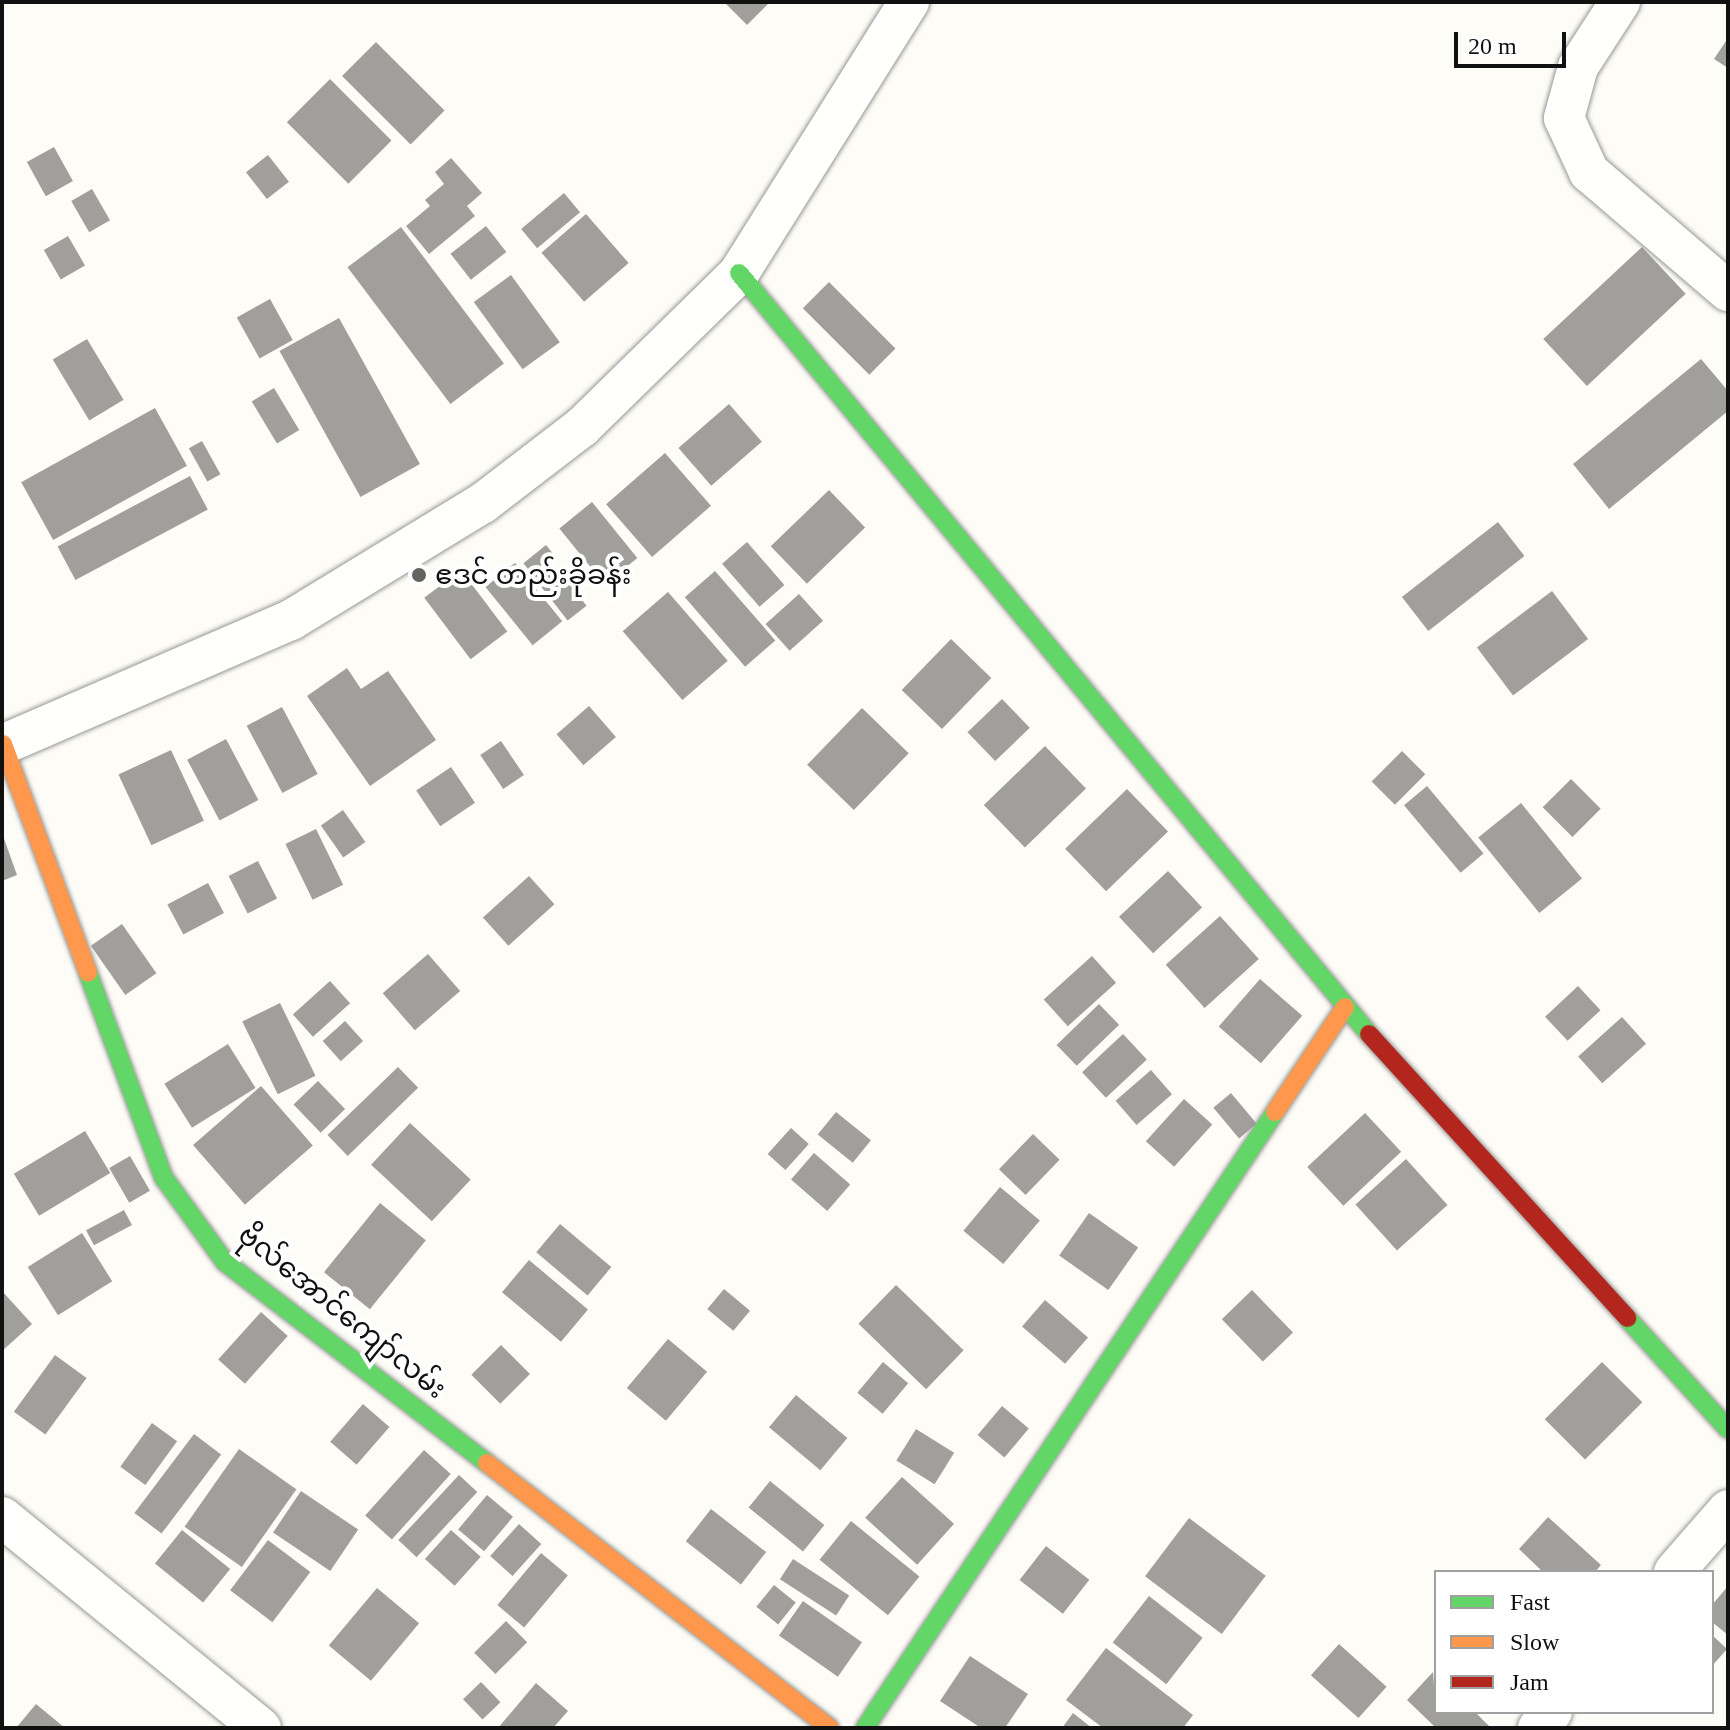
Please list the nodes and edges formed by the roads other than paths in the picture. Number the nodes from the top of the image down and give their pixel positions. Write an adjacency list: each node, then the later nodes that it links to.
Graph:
1 (909, 2): 3 (street)
2 (1620, 2): 4 (street)
3 (739, 273): 5 (street); 6 (street)
4 (1728, 291)
5 (2, 745): 12 (street, ဗိုလ်အောင်ကျော်လမ်း)
6 (1345, 1007): 7 (street); 13 (street)
7 (1728, 1429)
8 (1728, 1510): 10 (street)
9 (2, 1517): 11 (street)
10 (1676, 1570)
11 (261, 1728)
12 (830, 1728)
13 (865, 1728)

